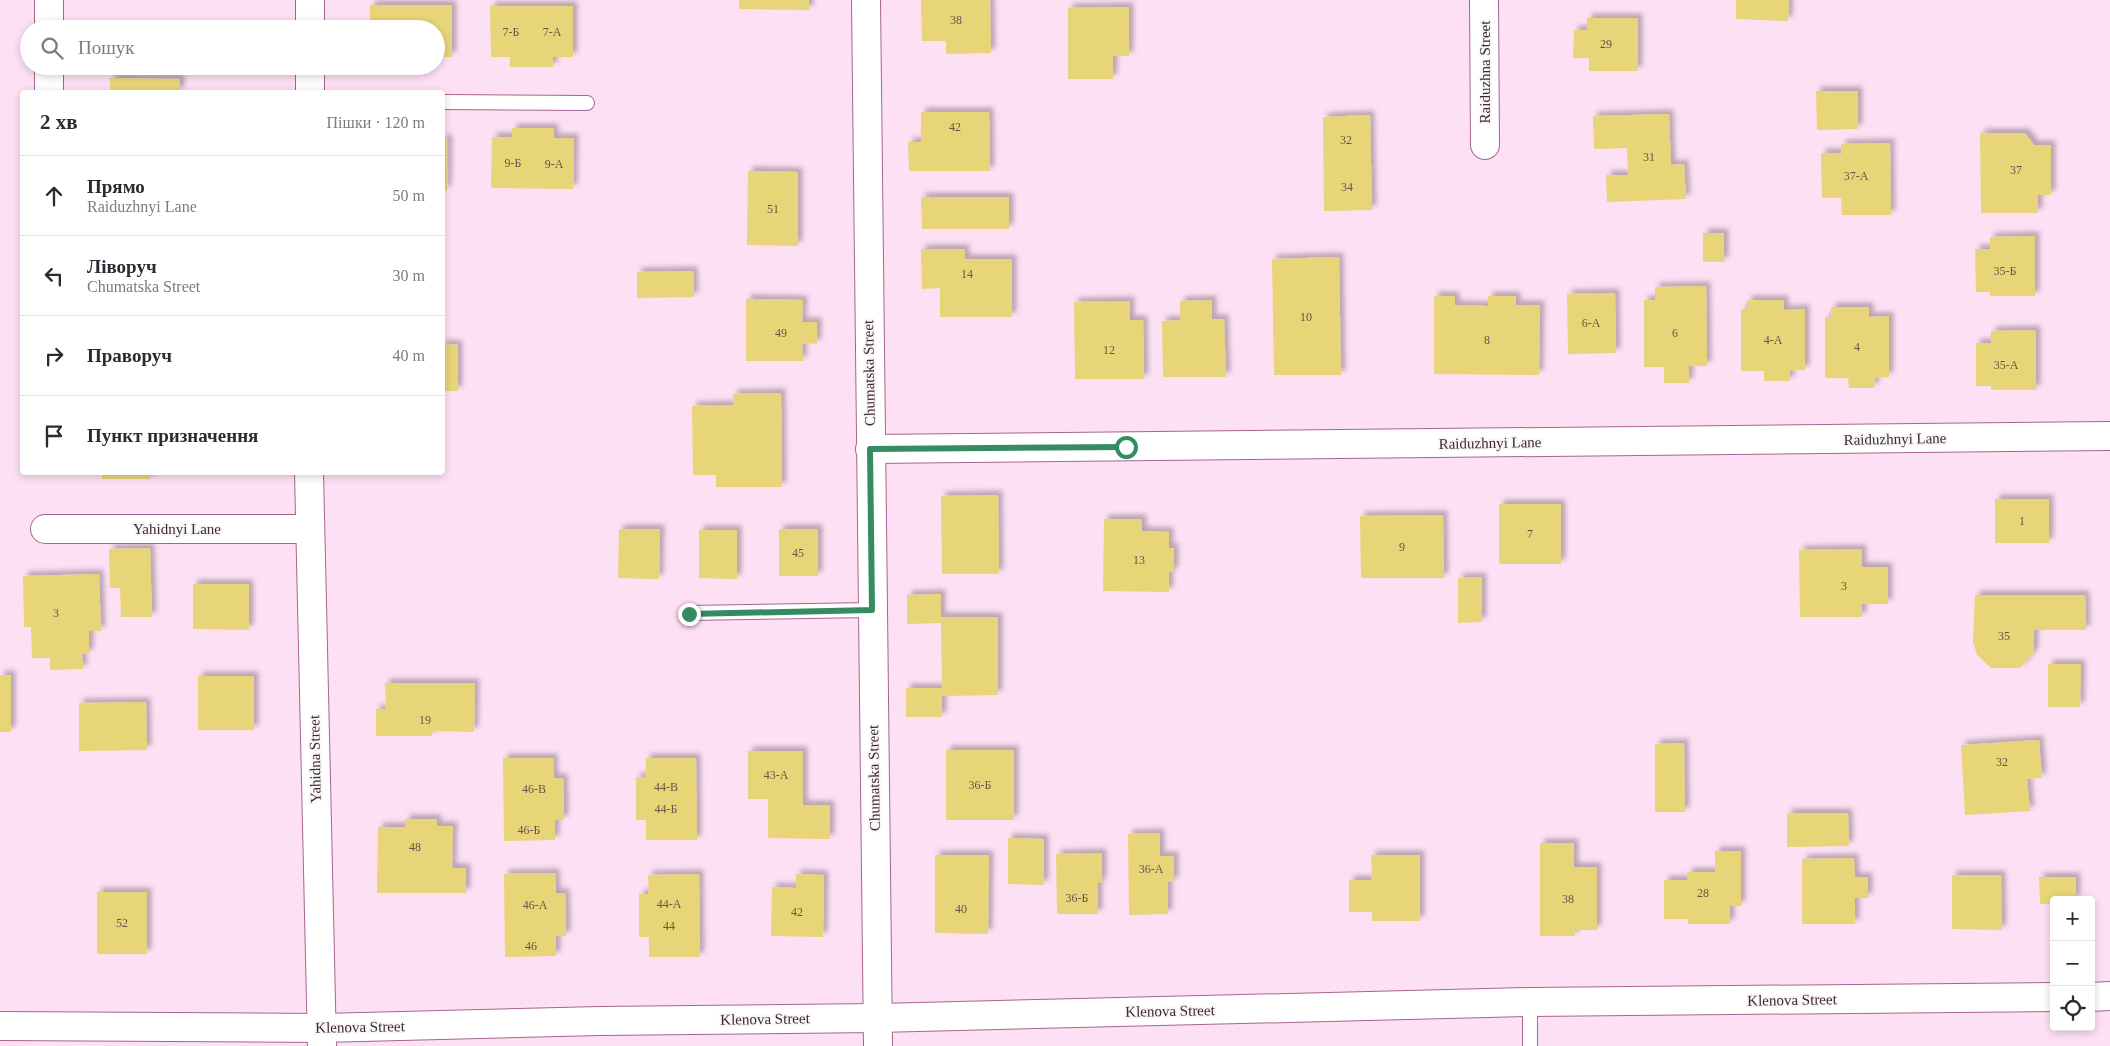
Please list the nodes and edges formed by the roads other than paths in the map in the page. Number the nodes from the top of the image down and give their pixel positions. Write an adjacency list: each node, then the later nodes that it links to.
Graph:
1 (49, 0): 5 (street)
2 (310, 0): 6 (street)
3 (866, 0): 15 (street, Chumatska Street)
4 (1484, 0): 13 (street, Raiduzhna Street)
5 (49, 20)
6 (310, 20)
7 (49, 75): 9 (street)
8 (310, 75): 10 (street)
9 (49, 90)
10 (310, 90)
11 (445, 102): 12 (lane)
12 (587, 103)
13 (1485, 145)
14 (2110, 436): 15 (street, Raiduzhnyi Lane)
15 (870, 449): 19 (street, Chumatska Street)
16 (309, 475): 18 (street, Yahidna Street)
17 (45, 529): 18 (street, Yahidnyi Lane)
18 (309, 529): 27 (street, Yahidna Street)
19 (872, 610): 20 (lane); 25 (street, Chumatska Street)
20 (689, 614)
21 (2095, 996): 22 (street)
22 (2110, 996)
23 (2050, 997): 24 (street, Klenova Street)
24 (1530, 1002): 25 (street, Klenova Street); 29 (lane)
25 (878, 1018): 27 (street, Klenova Street); 28 (street, Chumatska Street)
26 (0, 1026): 27 (street, Klenova Street)
27 (322, 1037)
28 (878, 1046)
29 (1530, 1046)

